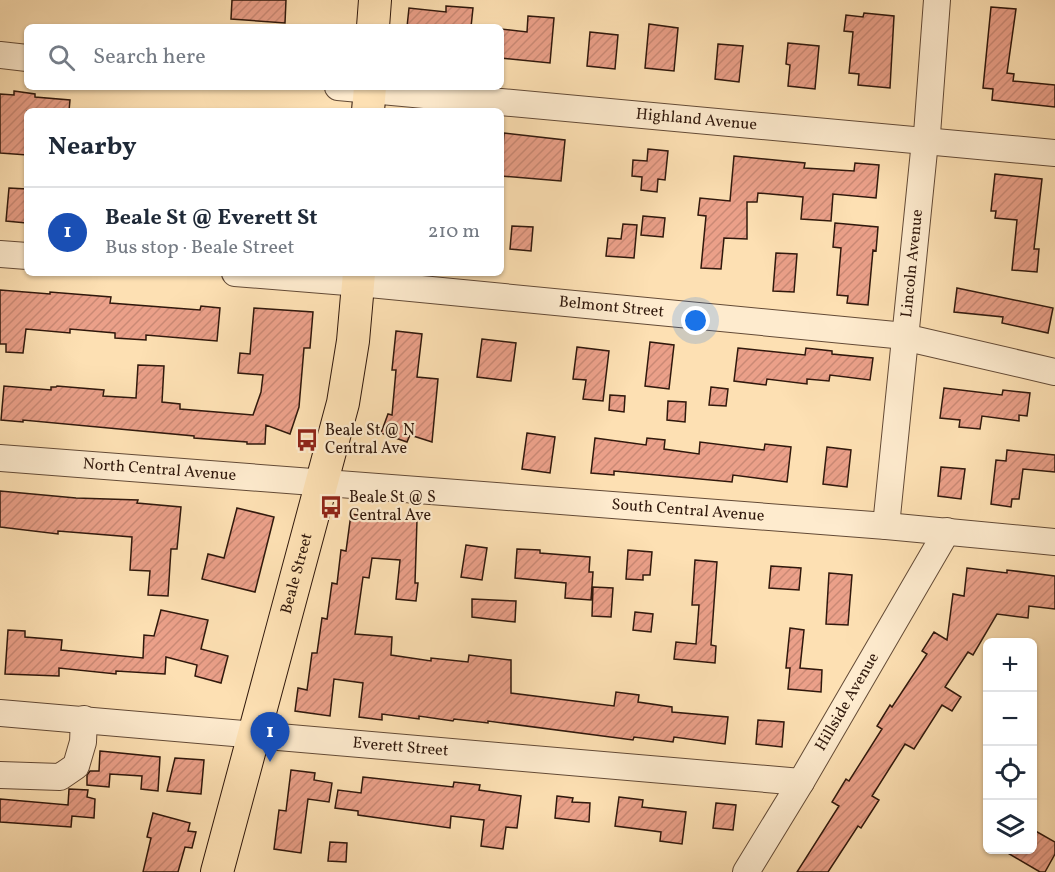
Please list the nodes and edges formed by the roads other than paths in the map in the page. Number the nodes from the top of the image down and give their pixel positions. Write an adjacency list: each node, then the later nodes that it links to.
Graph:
1 (375, 0): 3 (main road)
2 (937, 0): 8 (street, Lincoln Avenue)
3 (373, 24)
4 (0, 55): 5 (street)
5 (24, 58)
6 (348, 90): 7 (street, Highland Avenue)
7 (369, 96): 8 (street, Highland Avenue)
8 (925, 141): 9 (street, Highland Avenue); 14 (street, Lincoln Avenue)
9 (1055, 153)
10 (0, 254): 11 (street)
11 (24, 256)
12 (309, 276): 13 (street, Belmont Street)
13 (359, 278): 14 (street, Belmont Street); 17 (main road, Beale Street)
14 (905, 338): 15 (street, Belmont Street); 18 (street, Lincoln Avenue)
15 (1055, 372)
16 (0, 458): 17 (street, North Central Avenue)
17 (321, 482): 18 (street, South Central Avenue); 23 (main road, Beale Street)
18 (886, 526): 19 (street, South Central Avenue)
19 (946, 531): 20 (street, South Central Avenue); 25 (street, Hillside Avenue)
20 (1055, 542)
21 (0, 713): 22 (street, Everett Street)
22 (84, 719): 23 (street, Everett Street); 24 (street)
23 (254, 735): 25 (street, Everett Street); 26 (main road, Beale Street)
24 (0, 775)
25 (801, 782): 27 (street, Hillside Avenue)
26 (217, 872)
27 (746, 872)

